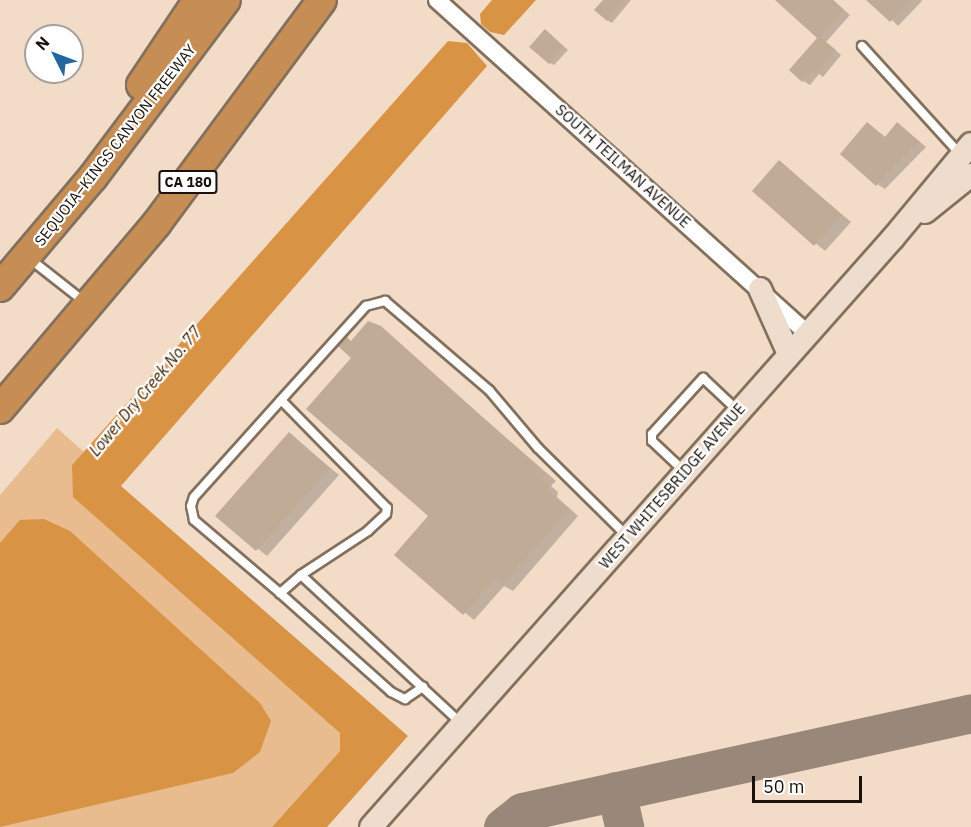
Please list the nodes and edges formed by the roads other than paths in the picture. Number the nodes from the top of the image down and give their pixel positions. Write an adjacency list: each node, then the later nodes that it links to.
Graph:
1 (198, 0): 10 (highway)
2 (226, 0): 9 (highway, SEQUOIA–KINGS CANYON FREEWAY)
3 (322, 0): 13 (highway, CA 180)
4 (437, 0): 12 (street, SOUTH TEILMAN AVENUE)
5 (862, 46): 6 (lane)
6 (966, 149): 8 (main road, WEST WHITESBRIDGE AVENUE)
7 (971, 175): 8 (main road)
8 (893, 238): 14 (main road, WEST WHITESBRIDGE AVENUE)
9 (26, 256): 11 (highway, SEQUOIA–KINGS CANYON FREEWAY); 13 (lane)
10 (0, 269)
11 (0, 287)
12 (760, 289): 14 (street, SOUTH TEILMAN AVENUE); 15 (main road)
13 (89, 305): 17 (highway, CA 180)
14 (808, 334): 15 (main road, WEST WHITESBRIDGE AVENUE)
15 (789, 354): 18 (main road, WEST WHITESBRIDGE AVENUE)
16 (281, 400): 20 (lane); 21 (lane); 22 (lane)
17 (0, 410)
18 (738, 412): 19 (main road, WEST WHITESBRIDGE AVENUE); 19 (lane)
19 (685, 472): 20 (main road, WEST WHITESBRIDGE AVENUE)
20 (628, 536): 24 (main road, WEST WHITESBRIDGE AVENUE)
21 (301, 574): 22 (lane); 23 (lane)
22 (279, 593): 23 (lane)
23 (423, 687): 24 (lane)
24 (462, 724): 25 (main road, WEST WHITESBRIDGE AVENUE)
25 (371, 827)

